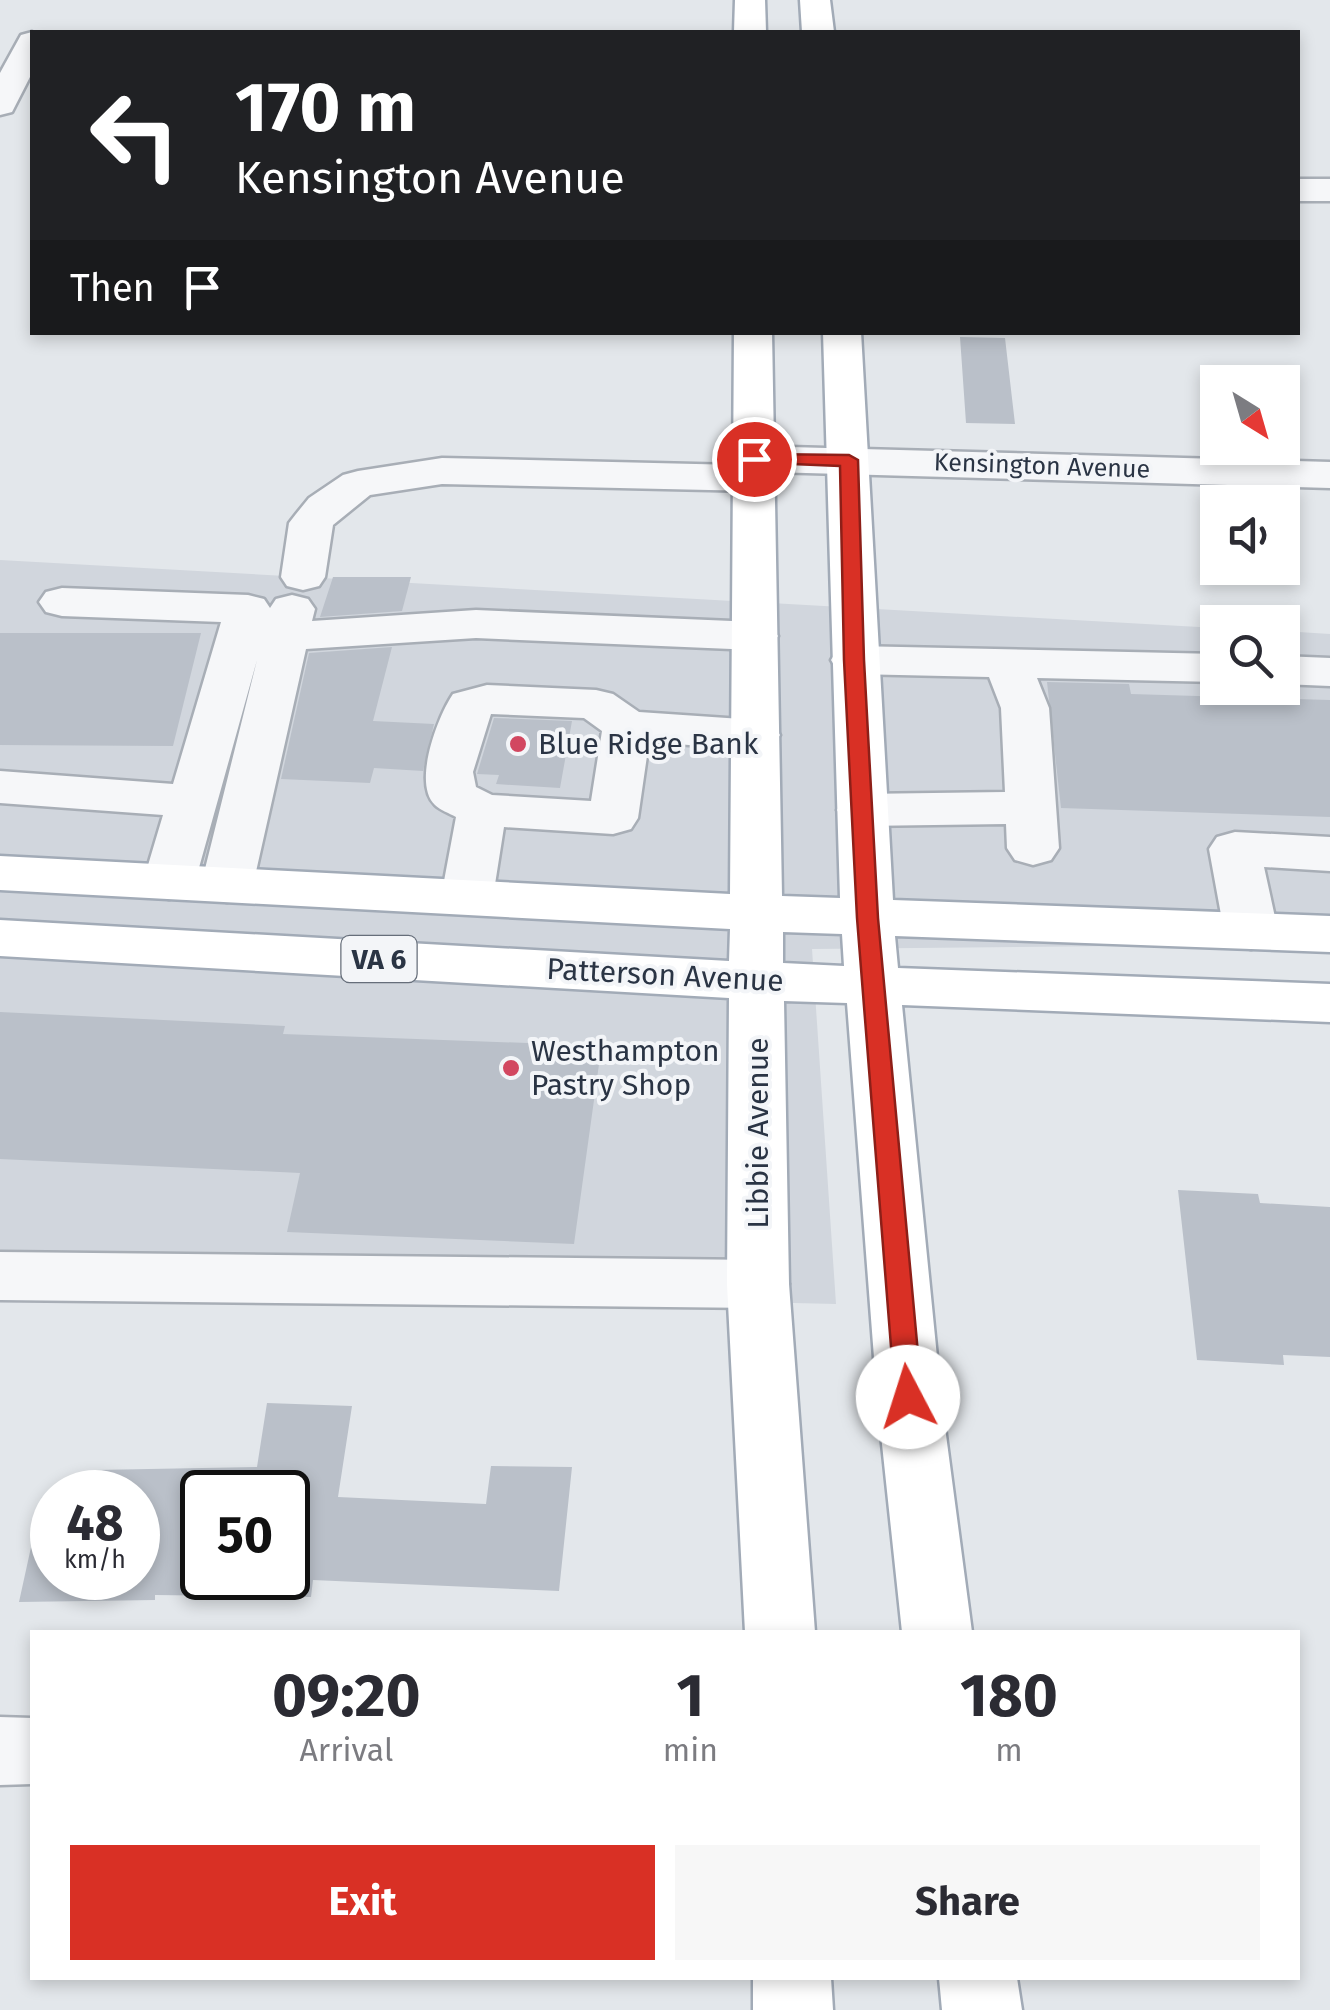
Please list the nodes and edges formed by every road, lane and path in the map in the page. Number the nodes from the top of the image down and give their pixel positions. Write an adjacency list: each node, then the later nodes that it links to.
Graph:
1 (750, 0): 3 (main road)
2 (815, 0): 4 (main road)
3 (750, 30)
4 (818, 30)
5 (30, 46): 6 (street)
6 (0, 105)
7 (1300, 190): 8 (street)
8 (1330, 190)
9 (752, 335): 12 (main road, Libbie Avenue)
10 (842, 335): 11 (main road)
11 (849, 460): 12 (street, Kensington Avenue); 13 (street, Kensington Avenue); 17 (main road)
12 (754, 468): 15 (street, Kensington Avenue); 16 (main road, Libbie Avenue)
13 (1330, 475)
14 (62, 602): 25 (street)
15 (294, 607): 16 (street); 31 (street)
16 (755, 636): 23 (main road, Libbie Avenue)
17 (854, 660): 18 (street); 27 (main road)
18 (1007, 663): 19 (street); 27 (street)
19 (1200, 668)
20 (1300, 671): 21 (street)
21 (1330, 672)
22 (627, 726): 23 (street); 26 (street); 26 (street)
23 (756, 735): 33 (main road, Libbie Avenue)
24 (0, 786): 25 (street)
25 (192, 801): 30 (street)
26 (482, 810): 32 (street)
27 (862, 810): 34 (main road)
28 (1330, 854): 35 (street)
29 (0, 873): 30 (main road, VA 6)
30 (169, 882): 31 (main road, VA 6)
31 (227, 885): 32 (main road, VA 6)
32 (468, 898): 33 (main road, VA 6)
33 (758, 914): 34 (main road, VA 6); 38 (main road, Libbie Avenue)
34 (868, 918): 35 (main road, VA 6); 39 (main road)
35 (1252, 932): 36 (main road, VA 6)
36 (1330, 934)
37 (0, 938): 38 (main road, Patterson Avenue / VA 6)
38 (758, 981): 39 (main road, Patterson Avenue / VA 6); 42 (main road, Libbie Avenue)
39 (874, 985): 40 (main road, Patterson Avenue / VA 6); 44 (main road)
40 (1330, 1003)
41 (0, 1276): 42 (street)
42 (758, 1284): 43 (main road, Libbie Avenue)
43 (780, 1630)
44 (937, 1630)
45 (30, 1751): 46 (street)
46 (0, 1752)
47 (792, 1980): 49 (main road)
48 (978, 1980): 50 (main road)
49 (793, 2010)
50 (982, 2010)

